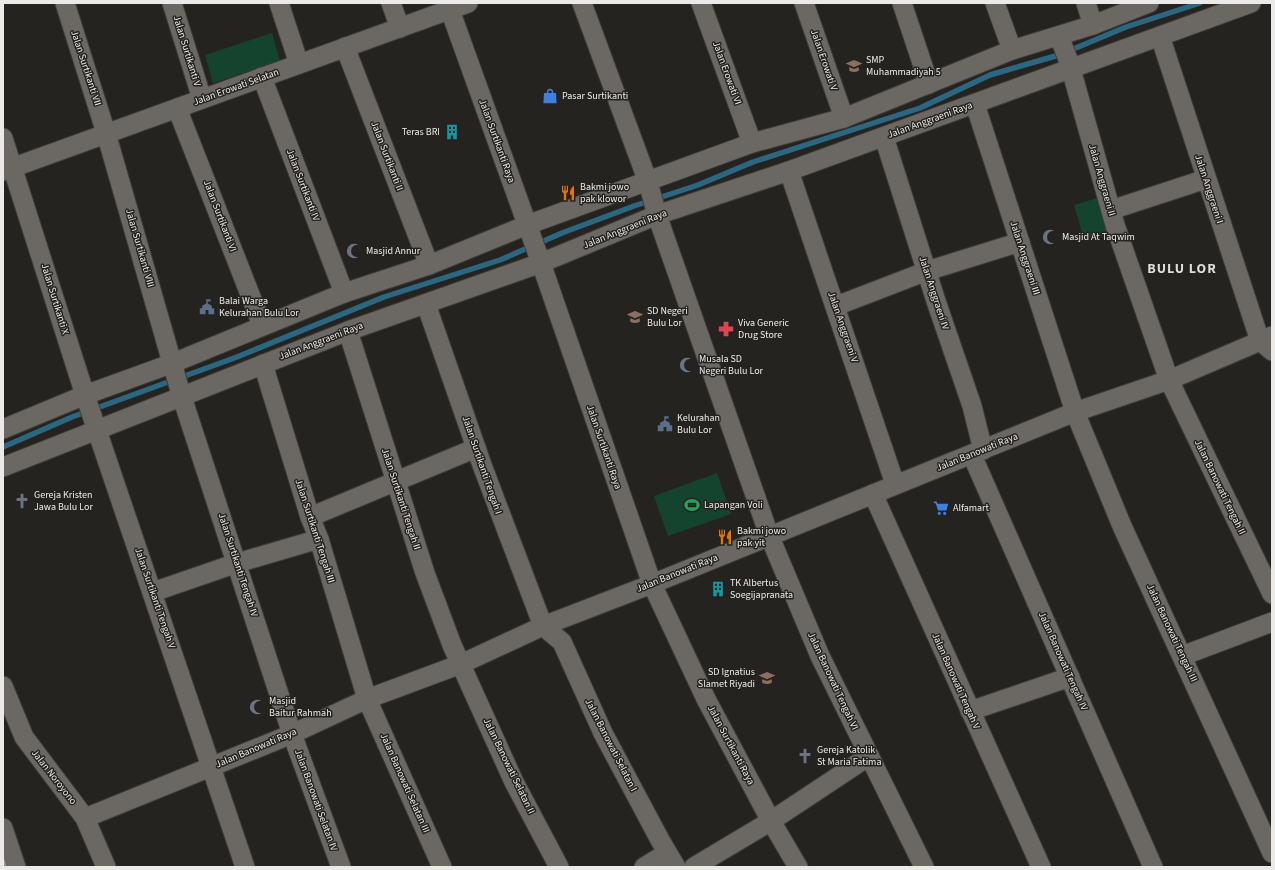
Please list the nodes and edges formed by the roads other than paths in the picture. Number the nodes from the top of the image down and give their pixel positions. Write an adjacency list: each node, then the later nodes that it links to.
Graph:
1 (65, 3): 29 (street, Jalan Surtikanti VII)
2 (172, 3): 25 (street, Jalan Surtikanti V)
3 (279, 3): 21 (street)
4 (391, 3): 16 (street)
5 (468, 3): 14 (street, Jalan Erowati Selatan)
6 (582, 3): 36 (street)
7 (702, 3): 32 (street, Jalan Erowati VI)
8 (804, 3): 28 (street, Jalan Erowati V)
9 (902, 3): 24 (street)
10 (995, 3): 20 (street)
11 (1086, 3): 15 (street)
12 (1149, 3): 15 (street)
13 (1252, 3): 17 (street, Jalan Anggraeni Raya)
14 (450, 10): 16 (street, Jalan Erowati Selatan); 39 (street, Jalan Surtikanti Raya)
15 (1093, 25): 18 (street)
16 (400, 28): 19 (street, Jalan Erowati Selatan)
17 (1160, 36): 22 (street, Jalan Anggraeni Raya); 35 (street, Jalan Anggraeni I)
18 (1060, 38): 20 (street); 22 (street, Jalan Anggraeni II)
19 (346, 47): 21 (street, Jalan Erowati Selatan); 42 (street, Jalan Surtikanti II)
20 (1012, 50): 24 (street)
21 (299, 64): 23 (street, Jalan Erowati Selatan)
22 (1070, 65): 26 (street, Jalan Anggraeni Raya); 37 (street, Jalan Anggraeni II)
23 (262, 78): 25 (street, Jalan Erowati Selatan); 44 (street, Jalan Surtikanti IV)
24 (929, 84): 28 (street)
25 (202, 99): 27 (street, Jalan Erowati Selatan)
26 (975, 104): 30 (street, Jalan Anggraeni Raya); 40 (street, Jalan Anggraeni III)
27 (177, 108): 29 (street, Jalan Erowati Selatan); 47 (street, Jalan Surtikanti VI)
28 (844, 118): 32 (street)
29 (106, 133): 33 (street, Jalan Erowati Selatan); 51 (street, Jalan Surtikanti VIII)
30 (884, 137): 34 (street, Jalan Anggraeni Raya); 43 (street, Jalan Anggraeni IV)
31 (3, 138): 33 (street, Jalan Surtikanti X)
32 (752, 143): 36 (street)
33 (8, 169): 54 (street, Jalan Surtikanti X)
34 (790, 171): 38 (street, Jalan Anggraeni Raya); 46 (street, Jalan Anggraeni V)
35 (1206, 179): 37 (street); 49 (street, Jalan Anggraeni I)
36 (649, 184): 38 (street); 39 (street)
37 (1111, 210): 52 (street, Jalan Anggraeni II)
38 (656, 212): 41 (street, Jalan Anggraeni Raya); 65 (street)
39 (528, 228): 41 (street, Jalan Surtikanti Raya); 42 (street)
40 (1020, 242): 43 (street); 55 (street, Jalan Anggraeni III)
41 (540, 260): 45 (street, Jalan Anggraeni Raya); 68 (street, Jalan Surtikanti Raya)
42 (429, 264): 44 (street)
43 (927, 271): 46 (street); 59 (street, Jalan Anggraeni IV)
44 (344, 293): 47 (street)
45 (426, 304): 48 (street, Jalan Anggraeni Raya); 58 (street, Jalan Surtikanti Tengah I)
46 (836, 306): 62 (street, Jalan Anggraeni V)
47 (262, 325): 51 (street)
48 (348, 331): 50 (street, Jalan Anggraeni Raya); 61 (street, Jalan Surtikanti Tengah II)
49 (1268, 343): 52 (street, Jalan Banowati Raya)
50 (263, 364): 53 (street, Jalan Anggraeni Raya); 64 (street, Jalan Surtikanti Tengah III)
51 (174, 365): 53 (street, Jalan Surtikanti VIII); 54 (street)
52 (1169, 380): 55 (street, Jalan Banowati Raya); 70 (street, Jalan Banowati Tengah II)
53 (182, 395): 56 (street, Jalan Anggraeni Raya); 67 (street, Jalan Surtikanti Tengah IV)
54 (86, 398): 56 (street, Jalan Surtikanti X); 57 (street)
55 (1075, 412): 59 (street, Jalan Banowati Raya); 73 (street, Jalan Banowati Tengah III)
56 (96, 425): 60 (street, Jalan Anggraeni Raya); 69 (street, Jalan Surtikanti Tengah V)
57 (3, 429)
58 (476, 448): 61 (street); 72 (street, Jalan Surtikanti Tengah I)
59 (977, 453): 62 (street, Jalan Banowati Raya); 75 (street, Jalan Banowati Tengah IV)
60 (3, 466)
61 (395, 481): 64 (street); 74 (street, Jalan Surtikanti Tengah II)
62 (895, 484): 63 (street, Jalan Banowati Raya)
63 (874, 494): 65 (street, Jalan Banowati Raya); 78 (street, Jalan Banowati Tengah V)
64 (310, 517): 66 (street, Jalan Surtikanti Tengah III)
65 (769, 535): 68 (street, Jalan Banowati Raya); 80 (street, Jalan Banowati Tengah VI)
66 (319, 539): 67 (street); 77 (street, Jalan Surtikanti Tengah III)
67 (237, 563): 69 (street); 79 (street, Jalan Surtikanti Tengah IV)
68 (652, 584): 72 (street, Jalan Banowati Raya); 83 (street, Jalan Surtikanti Raya)
69 (153, 592): 81 (street, Jalan Surtikanti Tengah V)
70 (1272, 594)
71 (1272, 622): 73 (street)
72 (542, 626): 74 (street, Jalan Banowati Raya); 86 (street, Jalan Banowati Selatan I)
73 (1182, 656): 85 (street, Jalan Banowati Tengah III)
74 (461, 664): 77 (street, Jalan Banowati Raya); 87 (street, Jalan Banowati Selatan II)
75 (1070, 677): 78 (street); 98 (street, Jalan Banowati Tengah IV)
76 (3, 686): 82 (street, Jalan Noroyono)
77 (368, 698): 79 (street, Jalan Banowati Raya); 92 (street, Jalan Banowati Selatan III)
78 (970, 711): 97 (street, Jalan Banowati Tengah V)
79 (292, 734): 81 (street, Jalan Banowati Raya); 91 (street, Jalan Banowati Selatan IV)
80 (870, 756): 83 (street); 96 (street, Jalan Banowati Tengah VI)
81 (211, 767): 82 (street, Jalan Banowati Raya); 90 (street, Jalan Surtikanti Tengah V)
82 (85, 818): 89 (street, Jalan Noroyono)
83 (771, 821): 94 (street); 95 (street, Jalan Surtikanti Raya)
84 (3, 828): 88 (street)
85 (1272, 853)
86 (672, 860): 93 (street)
87 (553, 865)
88 (16, 867)
89 (106, 867)
90 (245, 867)
91 (341, 867)
92 (442, 867)
93 (644, 867)
94 (694, 867)
95 (798, 867)
96 (924, 867)
97 (1041, 867)
98 (1153, 867)

